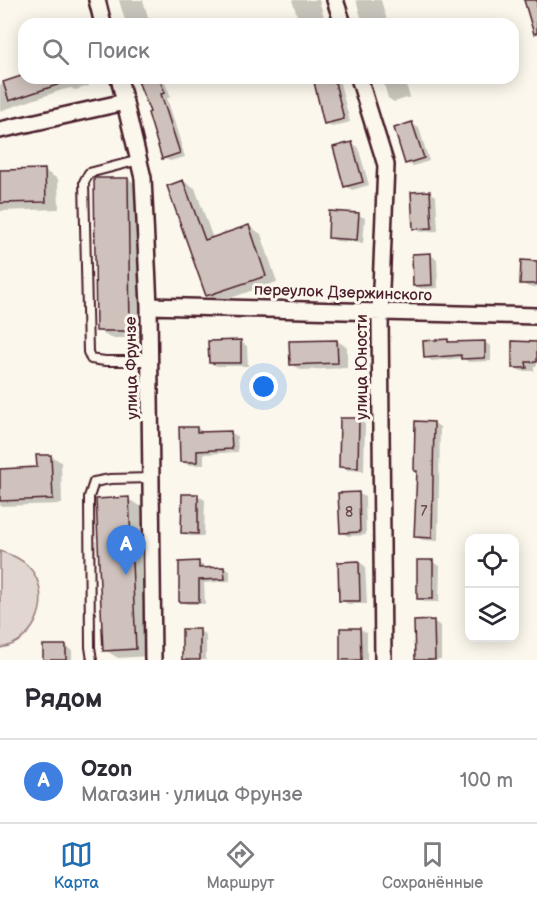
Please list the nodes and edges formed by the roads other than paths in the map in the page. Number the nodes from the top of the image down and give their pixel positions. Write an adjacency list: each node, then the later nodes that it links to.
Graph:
1 (97, 0): 3 (street)
2 (335, 0): 4 (street)
3 (102, 18)
4 (341, 18)
5 (120, 84): 7 (street, улица Фрунзе)
6 (361, 84): 11 (street, улица Юности)
7 (125, 102): 8 (street); 9 (street, улица Фрунзе)
8 (0, 130)
9 (139, 160): 10 (street, улица Фрунзе); 13 (lane)
10 (149, 306): 11 (street, переулок Дзержинского); 13 (street, улица Фрунзе)
11 (380, 313): 12 (street, переулок Дзержинского); 17 (street, улица Юности)
12 (537, 316)
13 (150, 361): 14 (street, улица Фрунзе)
14 (152, 478): 15 (lane); 16 (street, улица Фрунзе)
15 (92, 660)
16 (153, 660)
17 (383, 660)

